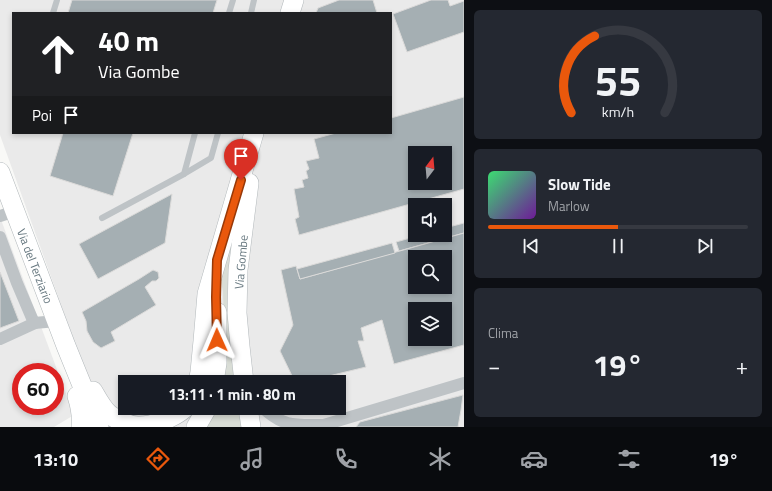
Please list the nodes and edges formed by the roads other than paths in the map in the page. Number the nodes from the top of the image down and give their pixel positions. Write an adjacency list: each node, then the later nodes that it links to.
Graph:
1 (57, 0): 5 (lane)
2 (233, 0): 6 (lane)
3 (254, 0): 7 (lane)
4 (294, 0): 8 (main road)
5 (53, 12)
6 (229, 12)
7 (251, 12)
8 (290, 12)
9 (195, 134): 13 (lane)
10 (218, 134): 13 (lane)
11 (253, 138): 17 (main road, Via Gombe); 22 (main road, Via Gombe)
12 (0, 172): 14 (main road, Via del Terziario)
13 (184, 174): 15 (lane)
14 (7, 214): 18 (main road, Via del Terziario)
15 (102, 218)
16 (0, 237): 19 (street, Via del Terziario)
17 (217, 260): 23 (main road); 24 (main road)
18 (57, 321): 19 (street, Via del Terziario); 21 (main road, Via del Terziario)
19 (35, 323): 20 (street, Via del Terziario)
20 (0, 339)
21 (66, 346): 28 (main road); 33 (main road); 34 (main road, Via del Terziario)
22 (240, 346): 25 (main road, Via Gombe); 26 (street)
23 (199, 375)
24 (215, 375)
25 (243, 375)
26 (249, 375)
27 (464, 383): 32 (street)
28 (175, 415)
29 (203, 415): 35 (main road)
30 (249, 415): 36 (main road)
31 (271, 415): 32 (street)
32 (319, 426)
33 (82, 427)
34 (99, 427)
35 (196, 427)
36 (251, 427)

